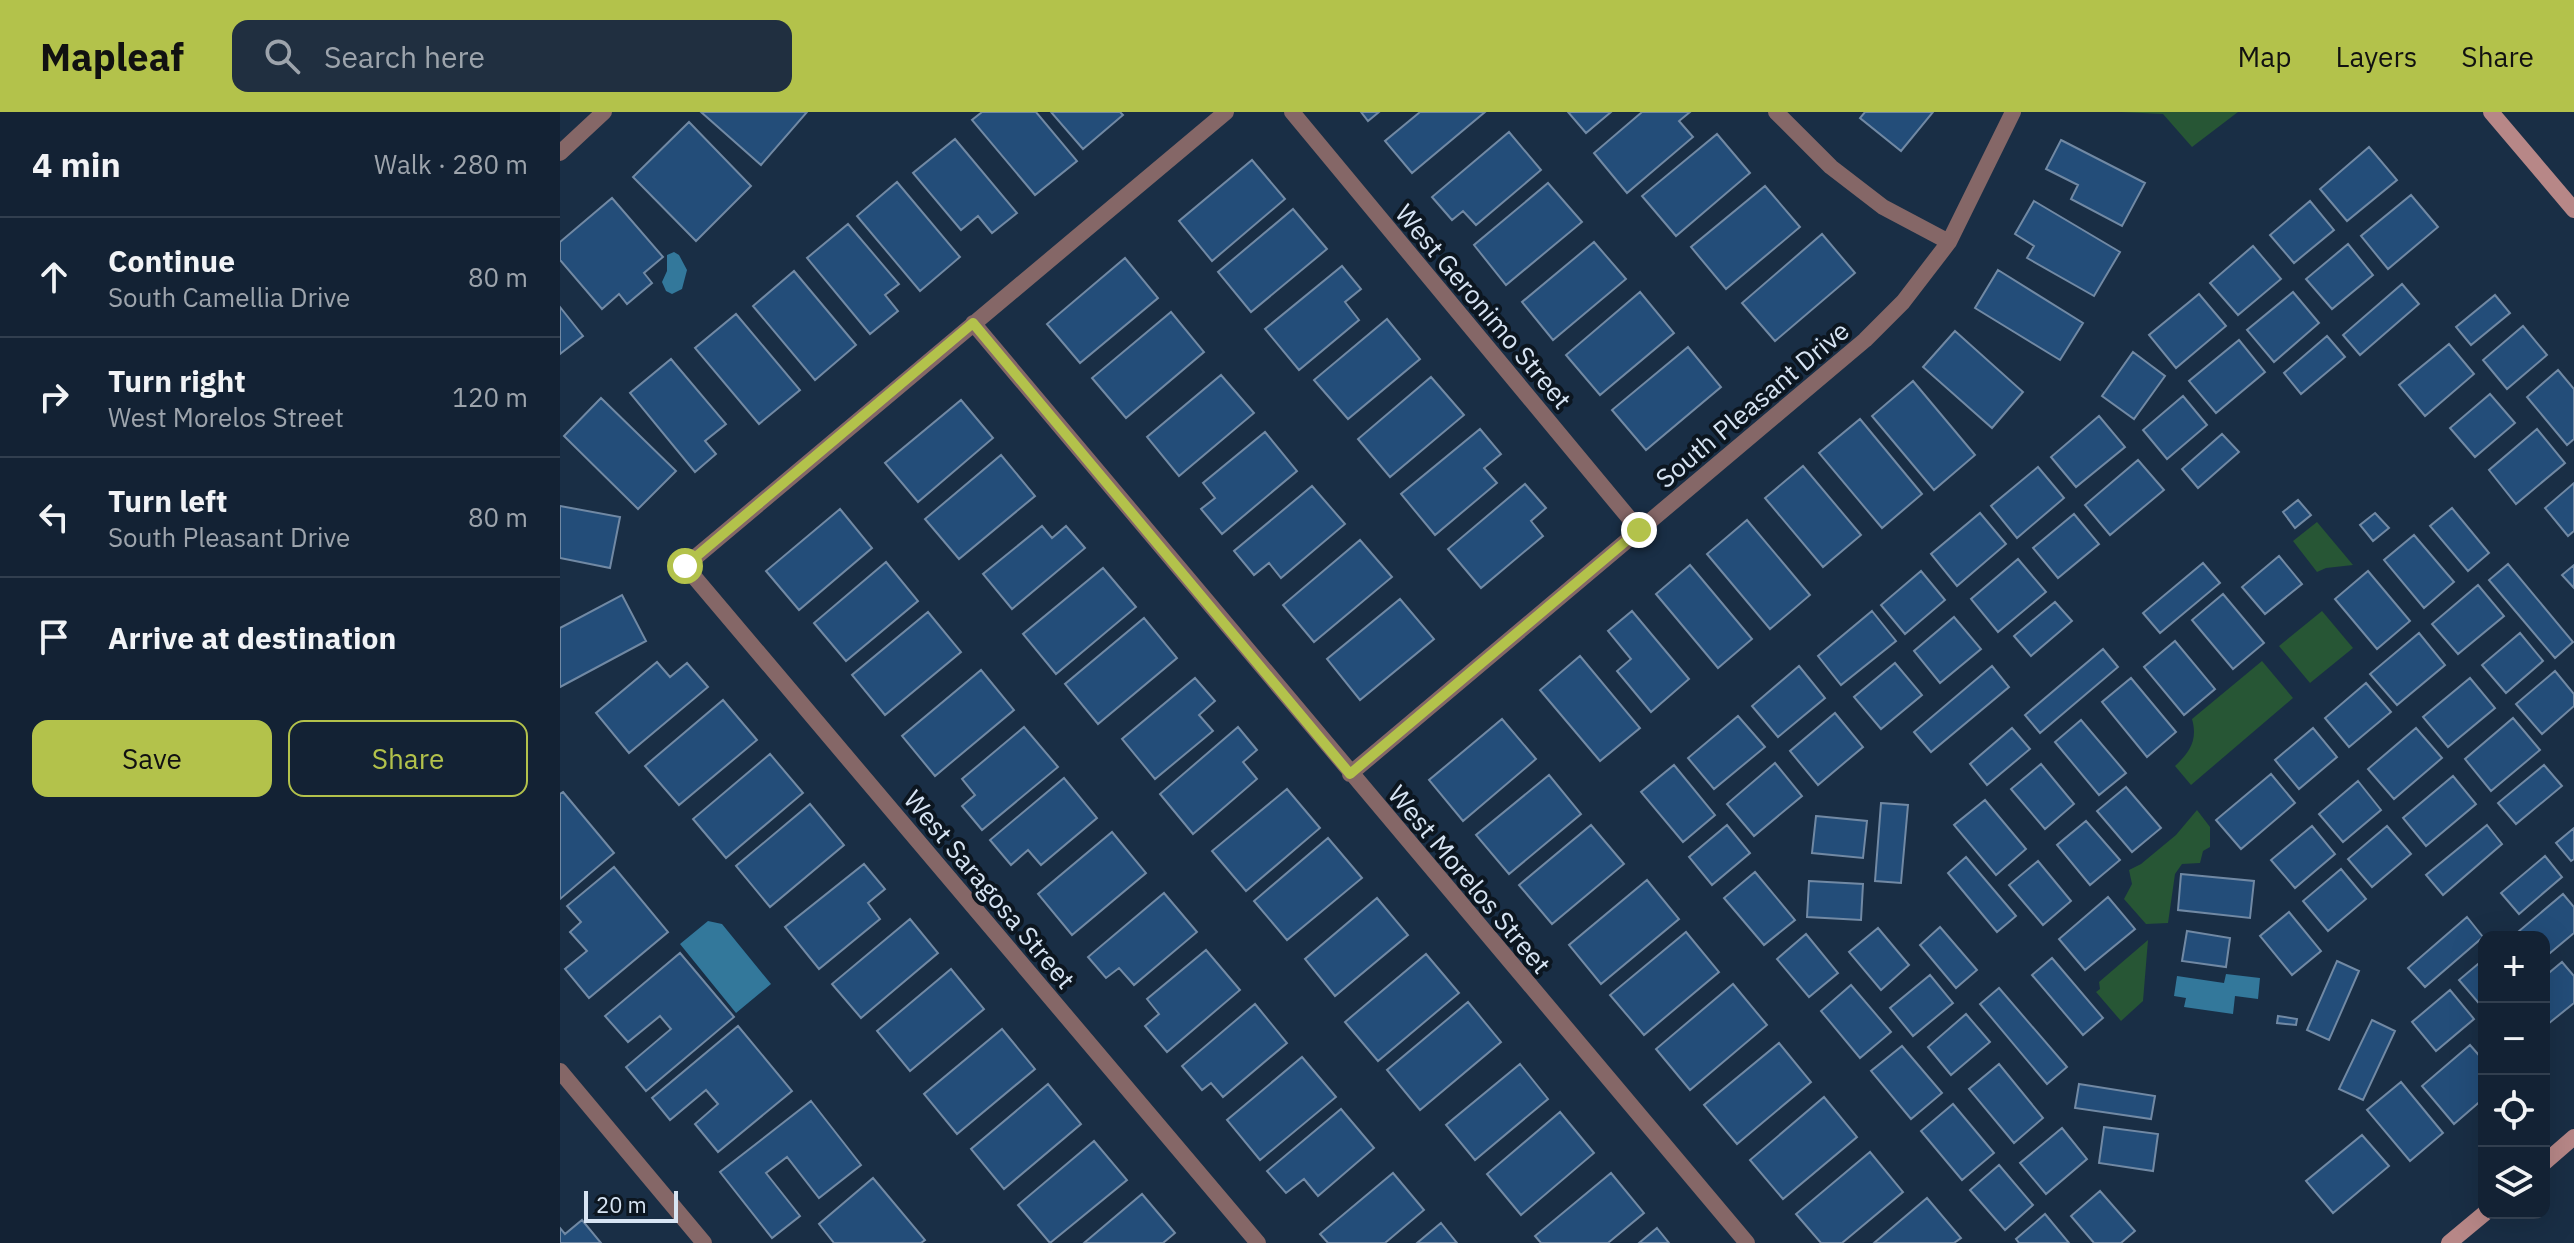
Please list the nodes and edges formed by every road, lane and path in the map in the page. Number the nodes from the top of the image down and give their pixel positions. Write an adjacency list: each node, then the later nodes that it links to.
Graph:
1 (604, 112): 7 (street)
2 (1226, 112): 10 (street)
3 (1292, 112): 11 (street, West Geronimo Street)
4 (1776, 112): 9 (street)
5 (2013, 112): 9 (street, South Pleasant Drive)
6 (2491, 112): 8 (main road)
7 (560, 153)
8 (2574, 210)
9 (1949, 242): 11 (street, South Pleasant Drive)
10 (973, 323): 12 (street, West Morelos Street); 18 (street, West Saragosa Street)
11 (1639, 530): 12 (street, South Pleasant Drive)
12 (1350, 774): 19 (street, West Morelos Street)
13 (560, 1071): 17 (street)
14 (2574, 1137): 15 (main road)
15 (2550, 1158)
16 (2478, 1219): 20 (main road)
17 (704, 1243)
18 (1258, 1243)
19 (1747, 1243)
20 (2449, 1243)

